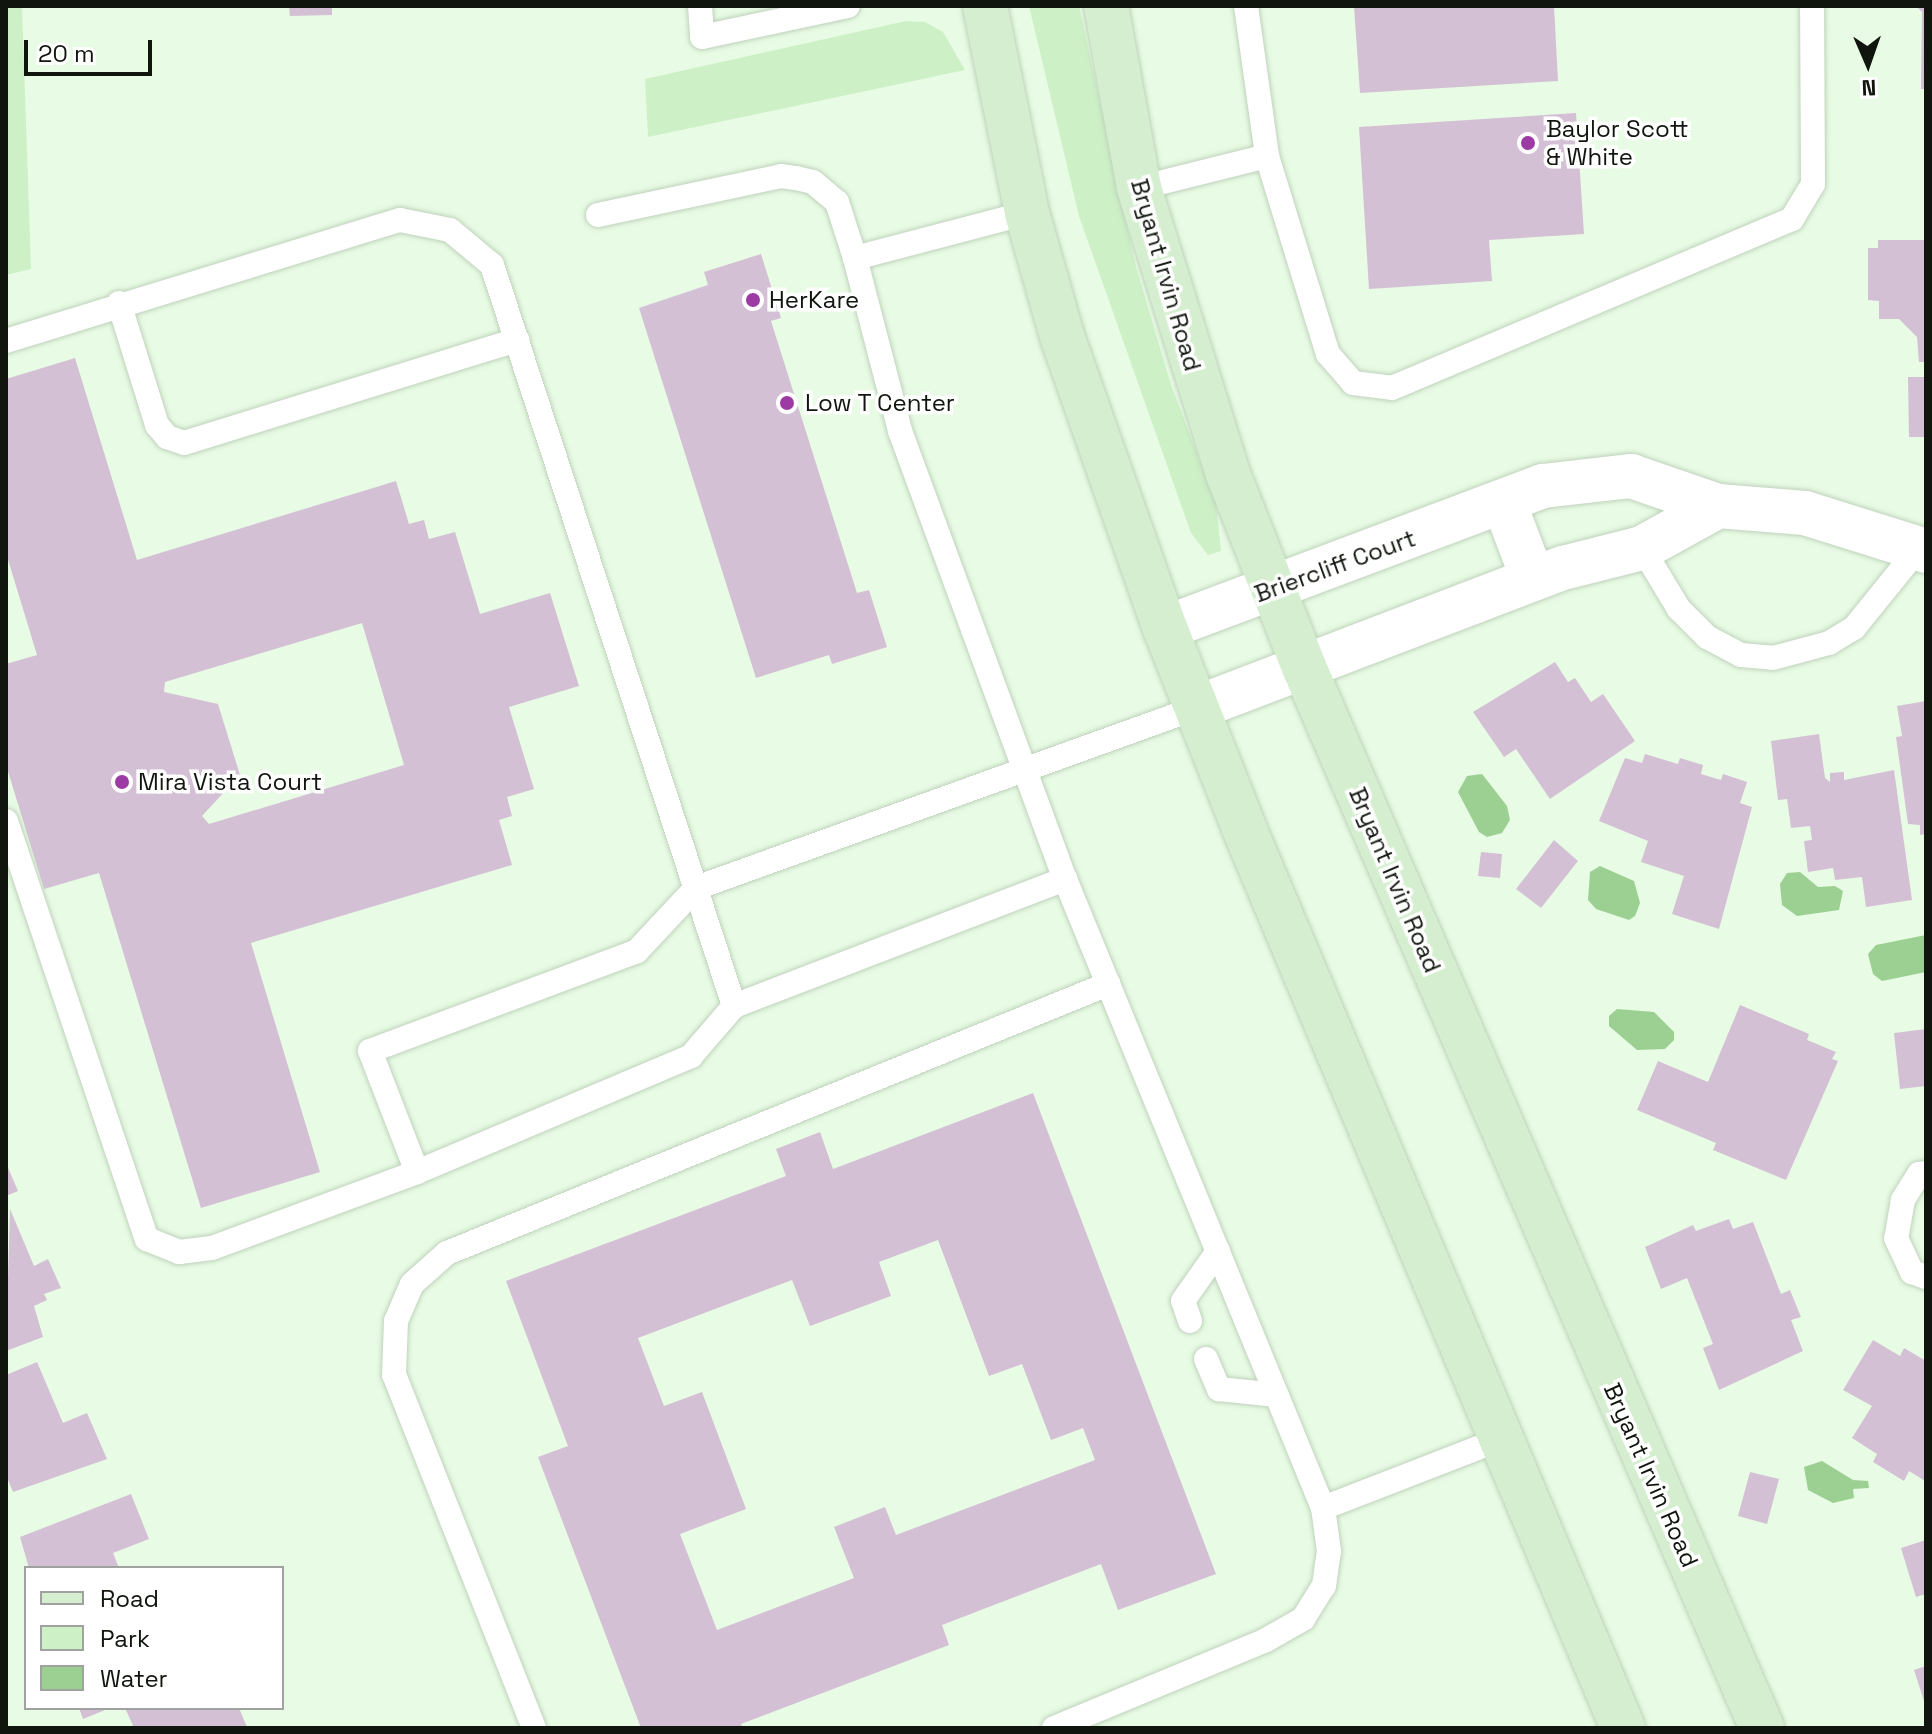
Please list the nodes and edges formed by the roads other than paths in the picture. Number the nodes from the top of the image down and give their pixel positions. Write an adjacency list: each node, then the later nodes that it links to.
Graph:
1 (700, 6): 2 (lane)
2 (848, 6)
3 (985, 6): 9 (main road)
4 (1106, 6): 8 (main road, Bryant Irvin Road)
5 (1246, 6): 7 (lane)
6 (1812, 6): 7 (lane)
7 (1267, 156): 8 (lane)
8 (1139, 188): 20 (main road, Bryant Irvin Road)
9 (1027, 213): 11 (lane); 21 (main road)
10 (598, 215): 11 (lane)
11 (855, 258): 24 (lane)
12 (119, 303): 13 (lane); 13 (lane); 14 (lane)
13 (517, 340): 27 (lane)
14 (6, 341)
15 (1505, 505): 16 (street, Briercliff Court); 19 (street); 20 (street, Briercliff Court)
16 (1718, 506): 17 (street); 18 (street, Briercliff Court)
17 (1642, 548): 18 (lane); 19 (street)
18 (1922, 550)
19 (1533, 579): 22 (street)
20 (1273, 588): 21 (street, Briercliff Court); 22 (main road, Bryant Irvin Road)
21 (1165, 628): 23 (main road)
22 (1304, 667): 23 (street); 42 (main road, Bryant Irvin Road)
23 (1196, 708): 24 (lane); 37 (main road)
24 (1022, 768): 26 (lane); 27 (lane)
25 (6, 821): 30 (lane)
26 (1065, 879): 28 (lane); 29 (lane)
27 (696, 888): 29 (lane); 30 (lane)
28 (1108, 984): 32 (lane); 39 (lane)
29 (734, 1006): 30 (lane)
30 (417, 1172)
31 (1926, 1173): 33 (lane)
32 (1218, 1251): 34 (lane); 36 (lane)
33 (1926, 1277)
34 (1190, 1321)
35 (1206, 1359): 36 (lane)
36 (1277, 1395): 38 (lane)
37 (1501, 1439): 38 (lane); 41 (main road)
38 (1323, 1508): 40 (lane)
39 (534, 1728)
40 (1054, 1728)
41 (1623, 1728)
42 (1762, 1728)

